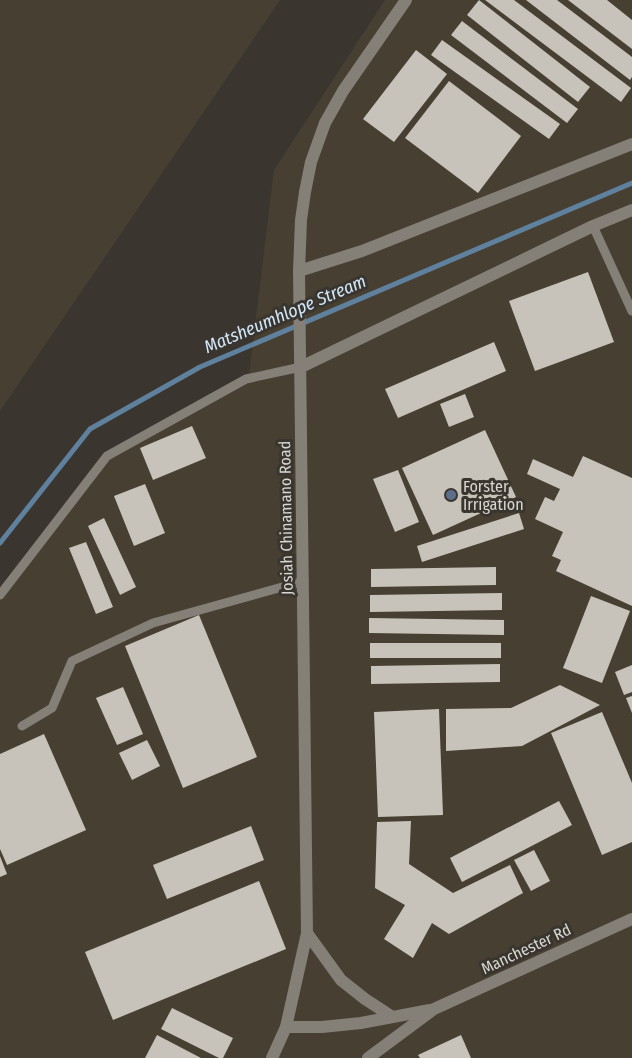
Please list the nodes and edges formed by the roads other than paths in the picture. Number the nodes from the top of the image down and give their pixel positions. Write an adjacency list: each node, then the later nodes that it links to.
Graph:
1 (406, 0): 5 (street, Josiah Chinamano Road)
2 (632, 144): 5 (street)
3 (632, 210): 4 (street)
4 (593, 226): 6 (lane); 7 (street)
5 (299, 271): 7 (street, Josiah Chinamano Road)
6 (632, 311)
7 (301, 362): 8 (street, Josiah Chinamano Road); 9 (lane)
8 (304, 581): 10 (lane); 12 (street, Josiah Chinamano Road)
9 (0, 595)
10 (22, 726)
11 (632, 919): 13 (street, Manchester Rd)
12 (307, 933): 14 (street); 15 (street, Josiah Chinamano Road)
13 (434, 1009): 14 (street); 17 (street)
14 (391, 1016): 15 (street)
15 (286, 1027): 16 (street, Josiah Chinamano Road)
16 (272, 1058)
17 (368, 1058)

